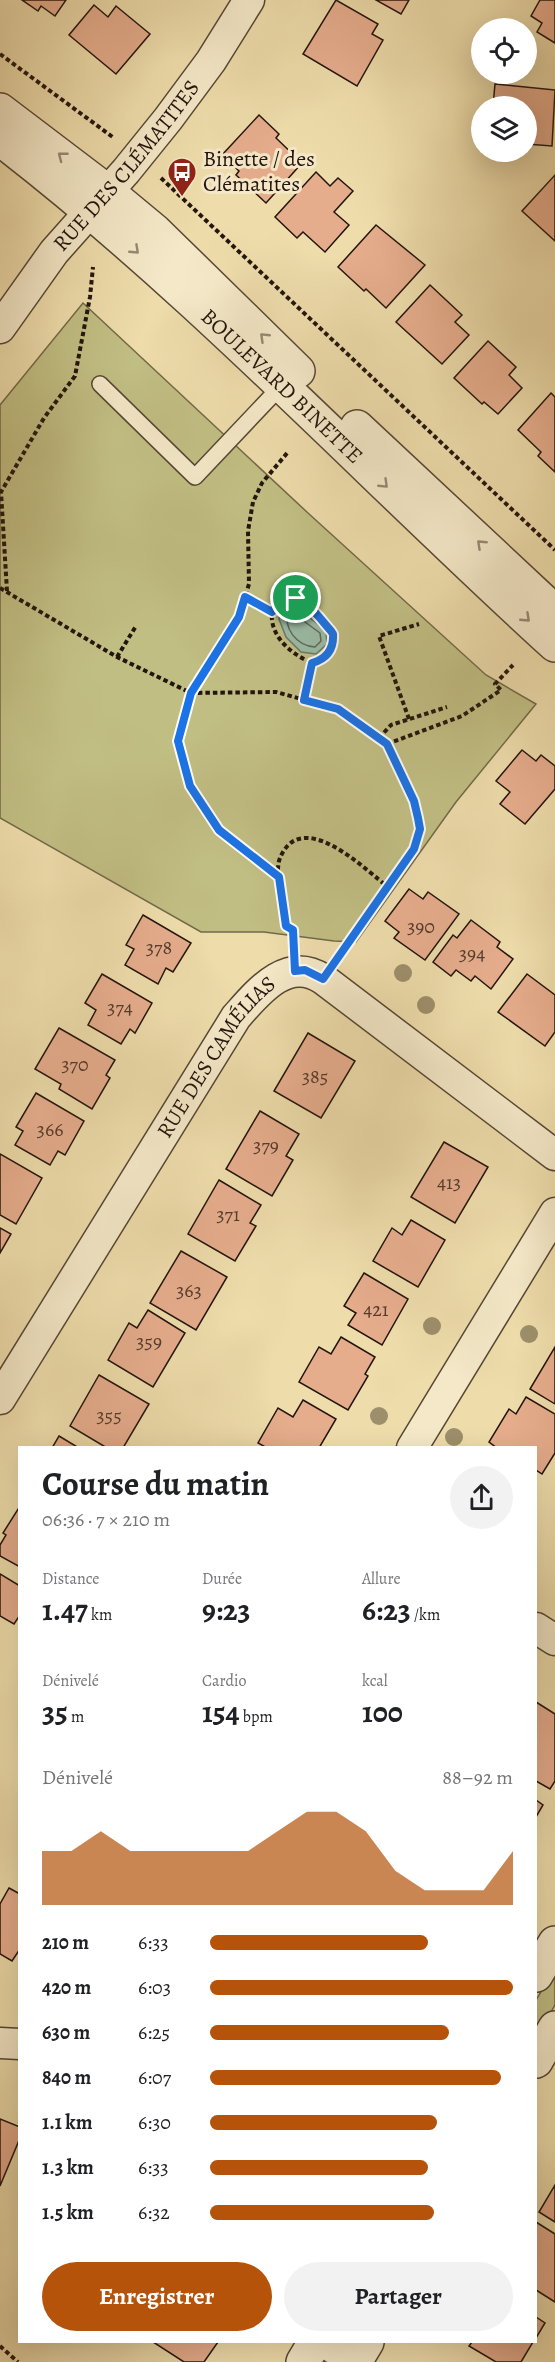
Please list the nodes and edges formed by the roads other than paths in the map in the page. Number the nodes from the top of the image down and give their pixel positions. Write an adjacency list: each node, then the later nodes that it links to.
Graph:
1 (249, 0): 4 (street, RUE DES CLÉMATITES)
2 (0, 110): 4 (street, BOULEVARD BINETTE, one-way to 2)
3 (0, 139): 4 (street, BOULEVARD BINETTE)
4 (99, 202): 5 (street, RUE DES CLÉMATITES); 6 (street, BOULEVARD BINETTE)
5 (0, 328)
6 (289, 377): 7 (lane); 8 (street, BOULEVARD BINETTE, one-way to 6); 9 (street, BOULEVARD BINETTE, one-way to 9)
7 (100, 384)
8 (555, 612)
9 (555, 645)
10 (555, 1155): 12 (street, RUE DES CAMÉLIAS)
11 (555, 1213): 13 (street)
12 (0, 1399)
13 (413, 1446)
14 (537, 1629): 15 (street)
15 (555, 1640)
16 (555, 1943): 17 (street)
17 (537, 1973)
18 (555, 2028): 21 (street)
19 (0, 2043): 20 (street)
20 (18, 2044)
21 (537, 2059)
22 (314, 2343): 25 (street)
23 (326, 2343): 26 (street)
24 (366, 2343): 26 (street)
25 (303, 2362)
26 (355, 2362)

